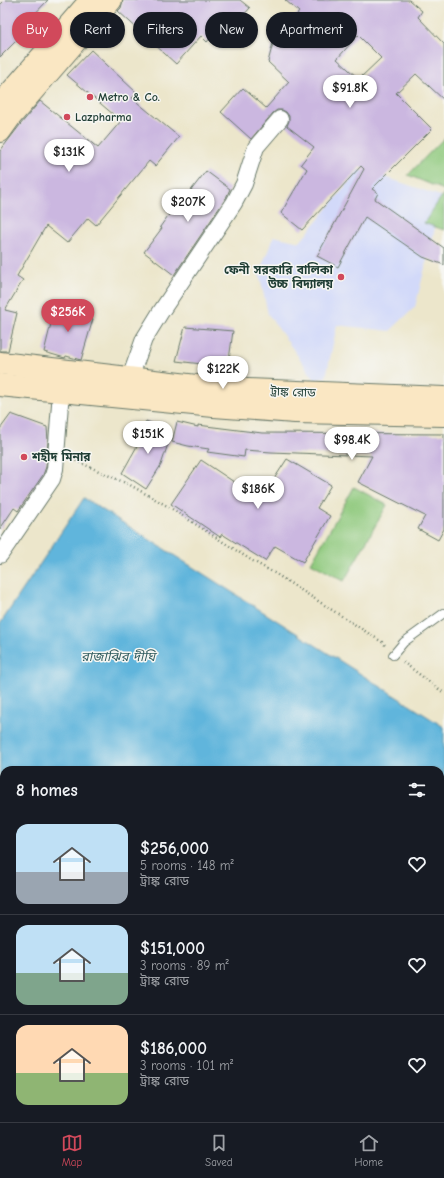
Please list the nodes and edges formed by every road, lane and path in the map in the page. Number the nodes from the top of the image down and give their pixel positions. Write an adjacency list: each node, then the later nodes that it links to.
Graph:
1 (91, 0): 3 (main road)
2 (111, 0): 5 (main road)
3 (0, 105)
4 (280, 119): 7 (street)
5 (0, 131)
6 (0, 363): 7 (main road, ট্রাঙ্ক রোড)
7 (130, 378): 10 (main road, ট্রাঙ্ক রোড)
8 (0, 385): 9 (main road, ট্রাঙ্ক রোড)
9 (61, 391): 11 (main road, ট্রাঙ্ক রোড); 12 (street)
10 (444, 398)
11 (444, 415)
12 (57, 453): 13 (street); 15 (path)
13 (0, 555)
14 (444, 613): 15 (lane)
15 (394, 655): 16 (path)
16 (444, 693)

